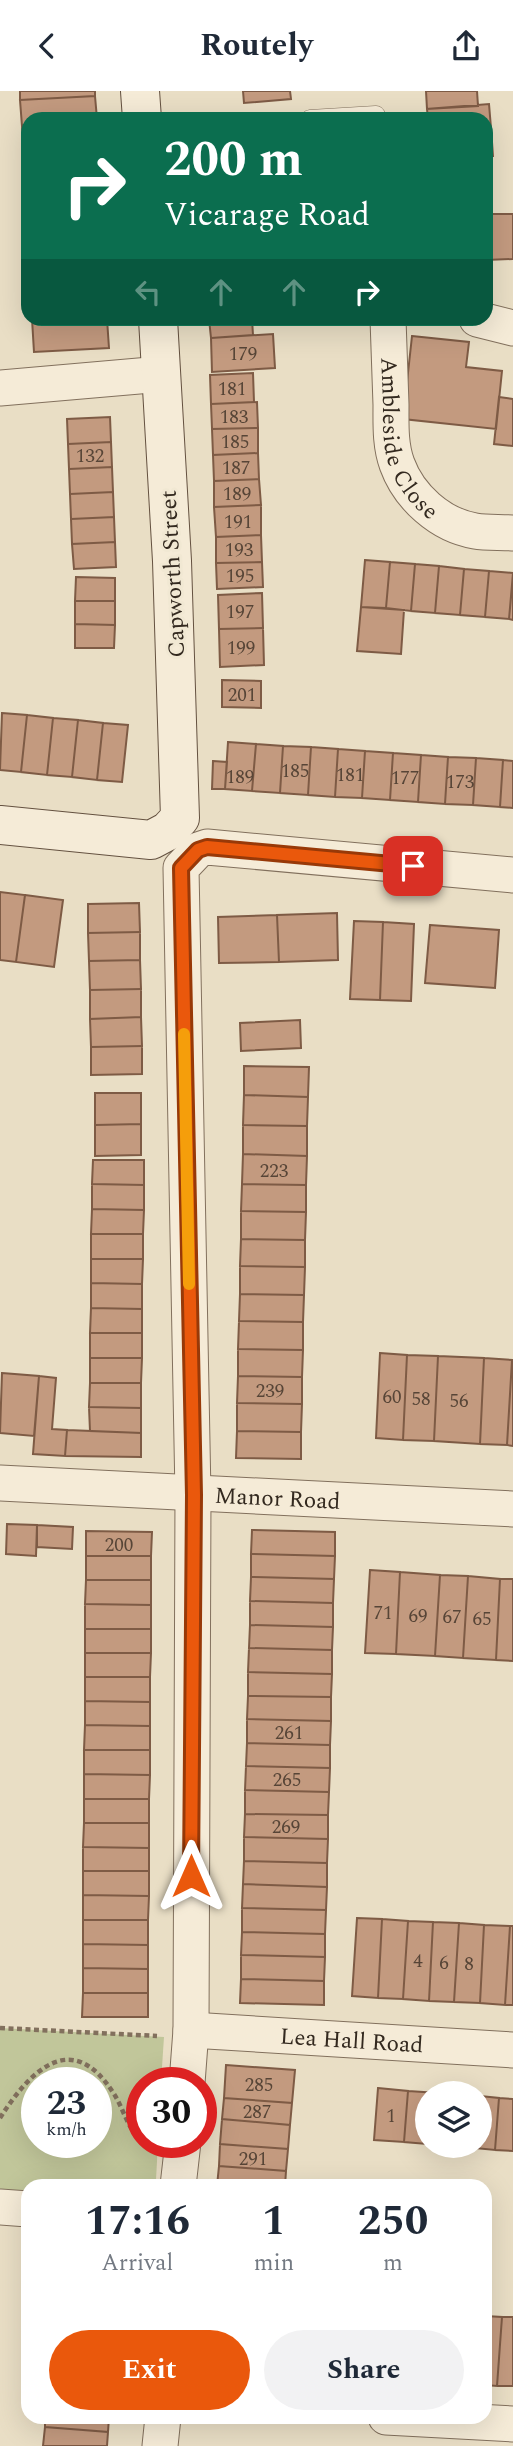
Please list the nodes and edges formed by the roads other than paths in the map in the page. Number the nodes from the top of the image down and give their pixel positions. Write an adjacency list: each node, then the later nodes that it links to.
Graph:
1 (140, 91): 2 (street)
2 (142, 112)
3 (493, 323): 6 (street)
4 (159, 326): 7 (street, Capworth Street)
5 (388, 326): 9 (street, Ambleside Close)
6 (513, 328)
7 (162, 374): 8 (street); 11 (street, Capworth Street)
8 (0, 388)
9 (513, 533)
10 (0, 825): 11 (street)
11 (181, 842): 12 (street); 14 (street, Capworth Street)
12 (513, 875)
13 (0, 1483): 14 (street, Manor Road)
14 (194, 1495): 15 (street, Manor Road); 16 (street, Capworth Street)
15 (513, 1509)
16 (190, 2036): 17 (street, Lea Hall Road); 18 (street, Capworth Street)
17 (513, 2050)
18 (188, 2067)
19 (181, 2158): 20 (street)
20 (179, 2179)
21 (0, 2207): 22 (street)
22 (21, 2208)
23 (492, 2423): 25 (street)
24 (162, 2424): 26 (street)
25 (513, 2424)
26 (160, 2446)

